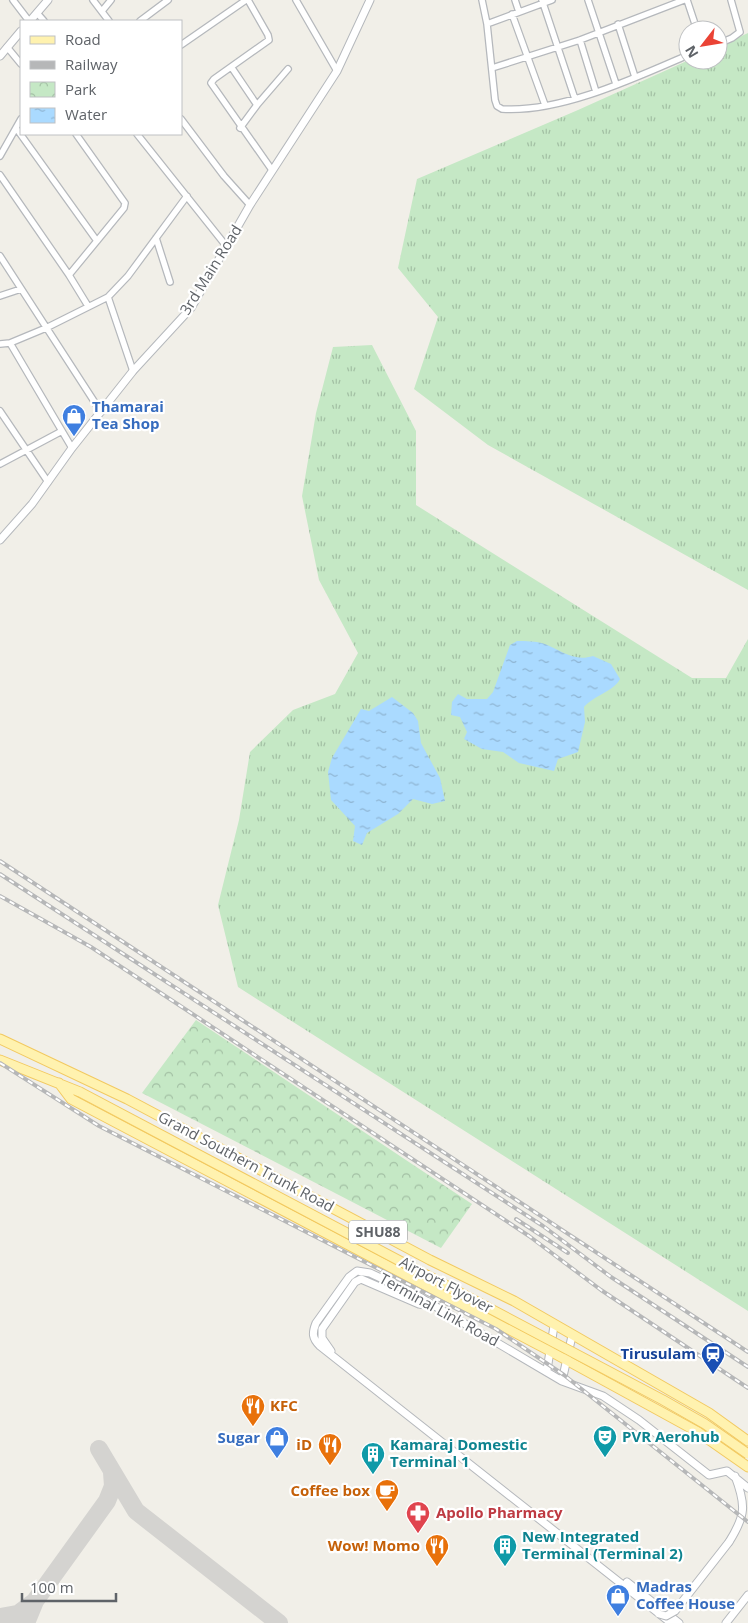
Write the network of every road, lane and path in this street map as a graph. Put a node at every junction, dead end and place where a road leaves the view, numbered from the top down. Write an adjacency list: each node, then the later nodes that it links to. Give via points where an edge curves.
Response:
1 (13, 0): 21 (street)
2 (48, 0): 19 (street)
3 (93, 0): 17 (street)
4 (111, 0): 17 (street)
5 (168, 0): 16 (street)
6 (247, 0): 33 (street); 40 (street, via 268,35 267,42)
7 (296, 0): 43 (street)
8 (370, 0): 43 (street, 3rd Main Road)
9 (482, 0): 27 (street)
10 (515, 0): 18 (street)
11 (552, 0): 15 (street)
12 (588, 0): 30 (street)
13 (686, 0): 26 (street); 28 (street)
14 (731, 0): 32 (street, via 740,32)
15 (543, 2): 18 (street); 35 (street)
16 (158, 3): 25 (street)
17 (102, 11): 24 (street)
18 (519, 12): 20 (street)
19 (37, 13): 22 (street); 23 (street)
20 (512, 14): 27 (street); 37 (street)
21 (28, 20)
22 (30, 20)
23 (43, 20)
24 (108, 20)
25 (141, 20)
26 (693, 20)
27 (487, 24): 41 (street)
28 (618, 24): 30 (street); 44 (street)
29 (20, 32): 34 (street)
30 (599, 32): 31 (street); 45 (street)
31 (580, 40): 35 (street); 46 (street)
32 (728, 40)
33 (182, 44)
34 (7, 47): 36 (street); 39 (street)
35 (558, 47): 37 (street); 47 (street)
36 (0, 56)
37 (527, 57): 41 (street); 49 (street)
38 (678, 60): 44 (street)
39 (20, 63)
40 (232, 68): 48 (street); 53 (street, via 211,84)
41 (492, 68): 49 (street, via 495,100 499,108)
42 (288, 69): 48 (street)
43 (337, 70): 59 (street, 3rd Main Road)
44 (635, 77): 45 (street)
45 (616, 84): 46 (street)
46 (596, 92): 47 (street)
47 (575, 99): 49 (street)
48 (256, 105): 53 (street)
49 (545, 105)
50 (182, 120): 62 (street)
51 (20, 121): 52 (street)
52 (16, 128): 54 (street); 58 (street)
53 (240, 128): 59 (street)
54 (20, 134)
55 (21, 135): 64 (street)
56 (77, 135): 64 (street, via 125,203)
57 (138, 135): 61 (street)
58 (0, 156)
59 (272, 170): 62 (street, 3rd Main Road)
60 (0, 175): 67 (street)
61 (187, 196): 63 (street); 65 (street)
62 (250, 205): 65 (street, 3rd Main Road)
63 (156, 238): 68 (street); 71 (street)
64 (97, 241): 67 (street)
65 (227, 247): 76 (street, 3rd Main Road, via 192,308)
66 (0, 256): 69 (street)
67 (69, 275): 72 (street)
68 (170, 282)
69 (21, 289): 70 (street); 73 (street)
70 (0, 296)
71 (108, 297): 72 (street); 76 (street)
72 (88, 306): 73 (street)
73 (46, 328): 74 (street); 78 (street)
74 (10, 343): 75 (street); 79 (street)
75 (0, 344)
76 (133, 371): 78 (street, 3rd Main Road)
77 (0, 411): 81 (street)
78 (101, 412): 80 (street, 3rd Main Road)
79 (62, 430): 80 (street); 81 (street)
80 (72, 448): 83 (street, 3rd Main Road)
81 (28, 451): 82 (street); 83 (street)
82 (0, 464)
83 (48, 482): 84 (street, 3rd Main Road)
84 (0, 540)
85 (0, 1039): 89 (main road, Grand Southern Trunk Road / SHU88, via 127,1099 422,1256 514,1301)
86 (0, 1060): 87 (main road, SHU88)
87 (59, 1083): 91 (main road, via 71,1099); 96 (main road, Airport Flyover / SHU88, bridge, via 663,1400)
88 (436, 1307): 93 (street, Terminal Link Road); 101 (street, Terminal Link Road, via 370,1273 357,1271 316,1323 312,1331 314,1340); 103 (street, via 420,1304 361,1279 355,1282 322,1329 322,1338 329,1349)
89 (554, 1326): 90 (main road, Grand Southern Trunk Road / SHU88); 91 (street)
90 (572, 1336): 92 (street); 95 (main road, Grand Southern Trunk Road / SHU88, via 708,1413)
91 (550, 1351): 92 (main road); 93 (street)
92 (567, 1360): 94 (street); 97 (main road, via 698,1432)
93 (547, 1370): 94 (street, Terminal Link Road)
94 (562, 1381): 98 (street, Terminal Link Road, via 603,1396 624,1408 709,1475 722,1471)
95 (748, 1441)
96 (748, 1454)
97 (748, 1467)
98 (734, 1476): 99 (street); 101 (street, bridge, via 744,1508 740,1523 675,1611 666,1616)
99 (748, 1488)
100 (748, 1595): 104 (street)
101 (659, 1614): 102 (street, Terminal Link Road, bridge)
102 (671, 1623)
103 (679, 1623)
104 (726, 1623)

